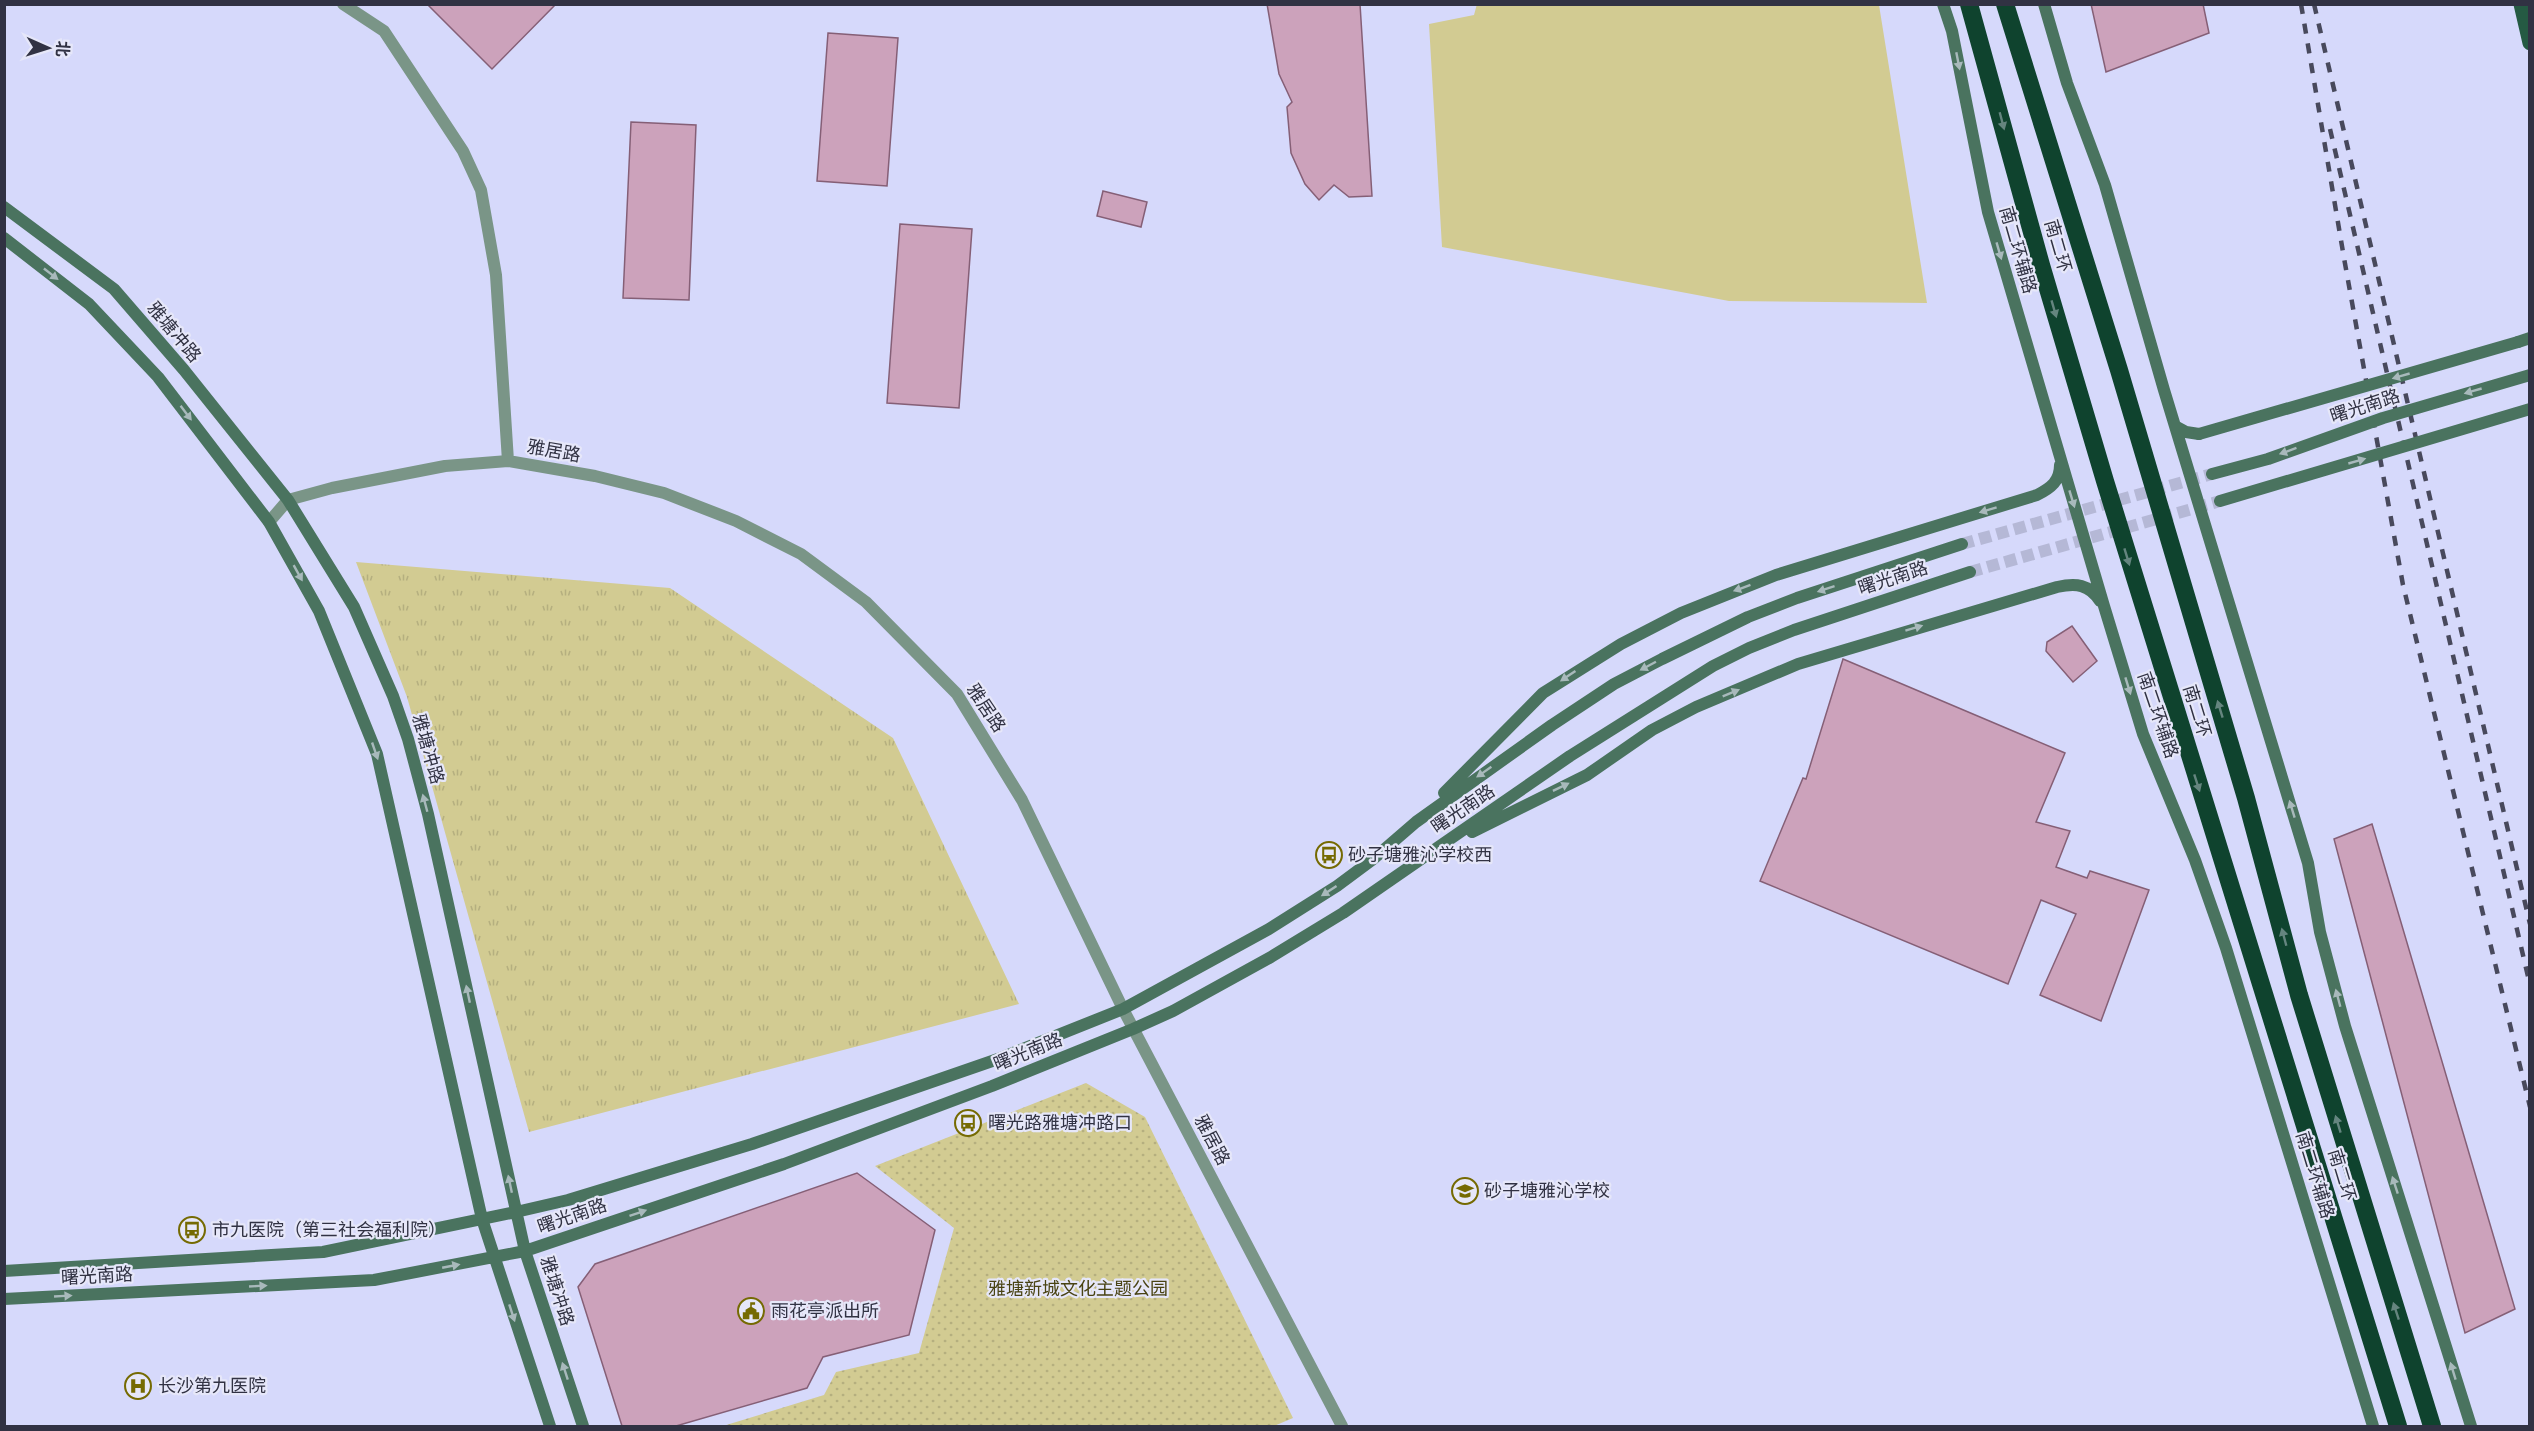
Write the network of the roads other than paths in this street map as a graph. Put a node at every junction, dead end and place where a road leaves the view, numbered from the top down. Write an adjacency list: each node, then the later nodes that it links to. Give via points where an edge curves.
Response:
1 (344, 4): 15 (street, via 384,31 463,151 481,190 496,275)
2 (1943, 4): 14 (main road, 南二环辅路, one-way to 14, via 1952,31 1988,212)
3 (1969, 4): 37 (highway, 南二环, one-way to 37, via 2104,481)
4 (2005, 4): 38 (highway, 南二环, one-way to 4, via 2299,995 2246,798 2123,382)
5 (2044, 4): 13 (main road, via 2067,83 2105,184)
6 (2521, 4): 7 (main road)
7 (2529, 43)
8 (4, 207): 17 (main road, 雅塘冲路, via 114,289)
9 (4, 238): 19 (main road, one-way to 19, via 89,304 158,377)
10 (2524, 340): 13 (main road, one-way to 13, bridge, via 2199,434)
11 (2529, 375): 16 (main road, 曙光南路, one-way to 16, bridge)
12 (2529, 410): 18 (main road, one-way to 12, bridge)
13 (2175, 426): 39 (main road, one-way to 13, via 2345,1026 2320,932 2308,863)
14 (2060, 457): 22 (main road, 南二环辅路, one-way to 22); 23 (main road, one-way to 23, via 2060,475 2037,495 1776,575 1682,613 1620,644 1544,693)
15 (508, 461): 17 (street, 雅居路, via 445,466); 25 (street, 雅居路, via 664,492 736,521 801,554 866,602 957,694 988,741 1022,800)
16 (2212, 474)
17 (288, 500): 19 (street); 27 (main road, 雅塘冲路, one-way to 17, via 408,738 354,608)
18 (2220, 501)
19 (270, 522): 28 (main road, one-way to 28, via 319,611 377,754)
20 (1962, 544): 23 (main road, 曙光南路, one-way to 23, via 1749,616 1662,659 1552,724)
21 (1970, 572): 24 (main road, 曙光南路, via 1794,630 1713,666 1570,756)
22 (2104, 606): 24 (main road, one-way to 22, via 1587,775 1652,730 1696,707 1798,664 2068,585 2088,588); 36 (main road, 南二环辅路, one-way to 36, via 2143,734 2226,948)
23 (1416, 822): 25 (main road, 曙光南路, one-way to 25, via 1337,886 1269,929)
24 (1433, 851): 26 (main road, 曙光南路, via 1271,957)
25 (1123, 1009): 26 (street, 雅居路); 27 (main road, 曙光南路, via 998,1059 752,1144)
26 (1133, 1029): 29 (main road, 曙光南路, one-way to 26, via 784,1164); 35 (street, 雅居路)
27 (516, 1212): 28 (main road, 曙光南路); 29 (main road, 雅塘冲路)
28 (483, 1218): 30 (main road); 31 (main road, 曙光南路, via 323,1252)
29 (525, 1251): 30 (main road, 曙光南路); 34 (main road, 雅塘冲路, one-way to 29)
30 (493, 1258): 32 (main road, 曙光南路, one-way to 30, via 374,1280); 33 (main road, one-way to 33)
31 (4, 1271)
32 (4, 1299)
33 (550, 1426)
34 (583, 1426)
35 (1342, 1426)
36 (2373, 1426)
37 (2398, 1426)
38 (2432, 1426)
39 (2471, 1426)

